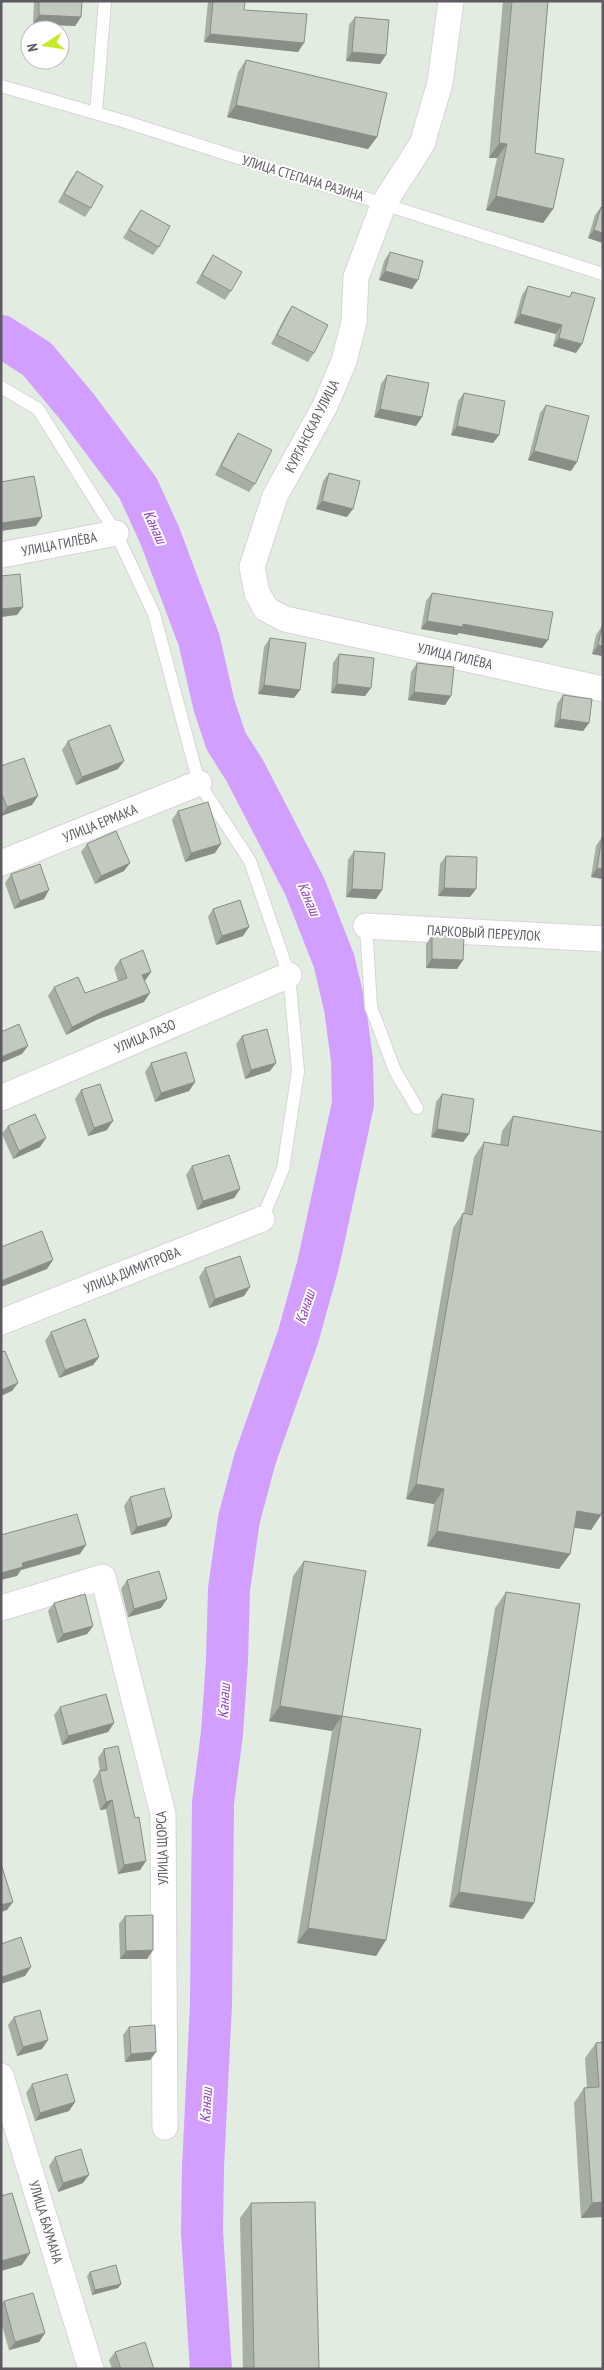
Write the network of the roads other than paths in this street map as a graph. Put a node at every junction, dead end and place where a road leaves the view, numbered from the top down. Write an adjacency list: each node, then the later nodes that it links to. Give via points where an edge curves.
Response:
1 (104, 1): 4 (lane)
2 (451, 1): 5 (street, КУРГАНСКАЯ УЛИЦА, via 440,83 422,144)
3 (1, 86): 4 (lane, УЛИЦА СТЕПАНА РАЗИНА)
4 (96, 113): 5 (lane, УЛИЦА СТЕПАНА РАЗИНА)
5 (384, 203): 6 (lane, УЛИЦА СТЕПАНА РАЗИНА); 10 (street, КУРГАНСКАЯ УЛИЦА, via 356,276 354,322 344,361 326,406 275,496 252,568 256,593 266,609 285,619)
6 (603, 274)
7 (1, 387): 8 (lane, via 38,409)
8 (116, 533): 9 (street, УЛИЦА ГИЛЁВА); 12 (lane, via 154,614)
9 (1, 555)
10 (308, 623): 11 (street, УЛИЦА ГИЛЁВА)
11 (603, 689)
12 (199, 783): 13 (street, УЛИЦА ЕРМАКА); 16 (lane, via 250,860)
13 (1, 863)
14 (366, 926): 15 (street, ПАРКОВЫЙ ПЕРЕУЛОК); 18 (lane, via 371,1007 394,1071)
15 (603, 939)
16 (289, 975): 17 (street, УЛИЦА ЛАЗО); 19 (lane, via 298,1071 284,1169)
17 (1, 1098)
18 (417, 1108)
19 (262, 1219): 20 (street, УЛИЦА ДИМИТРОВА)
20 (1, 1322)
21 (1, 1608): 23 (street, УЛИЦА ЩОРСА, via 102,1577 163,1814)
22 (1, 2076): 24 (street, УЛИЦА БАУМАНА)
23 (165, 2127)
24 (91, 2369)

